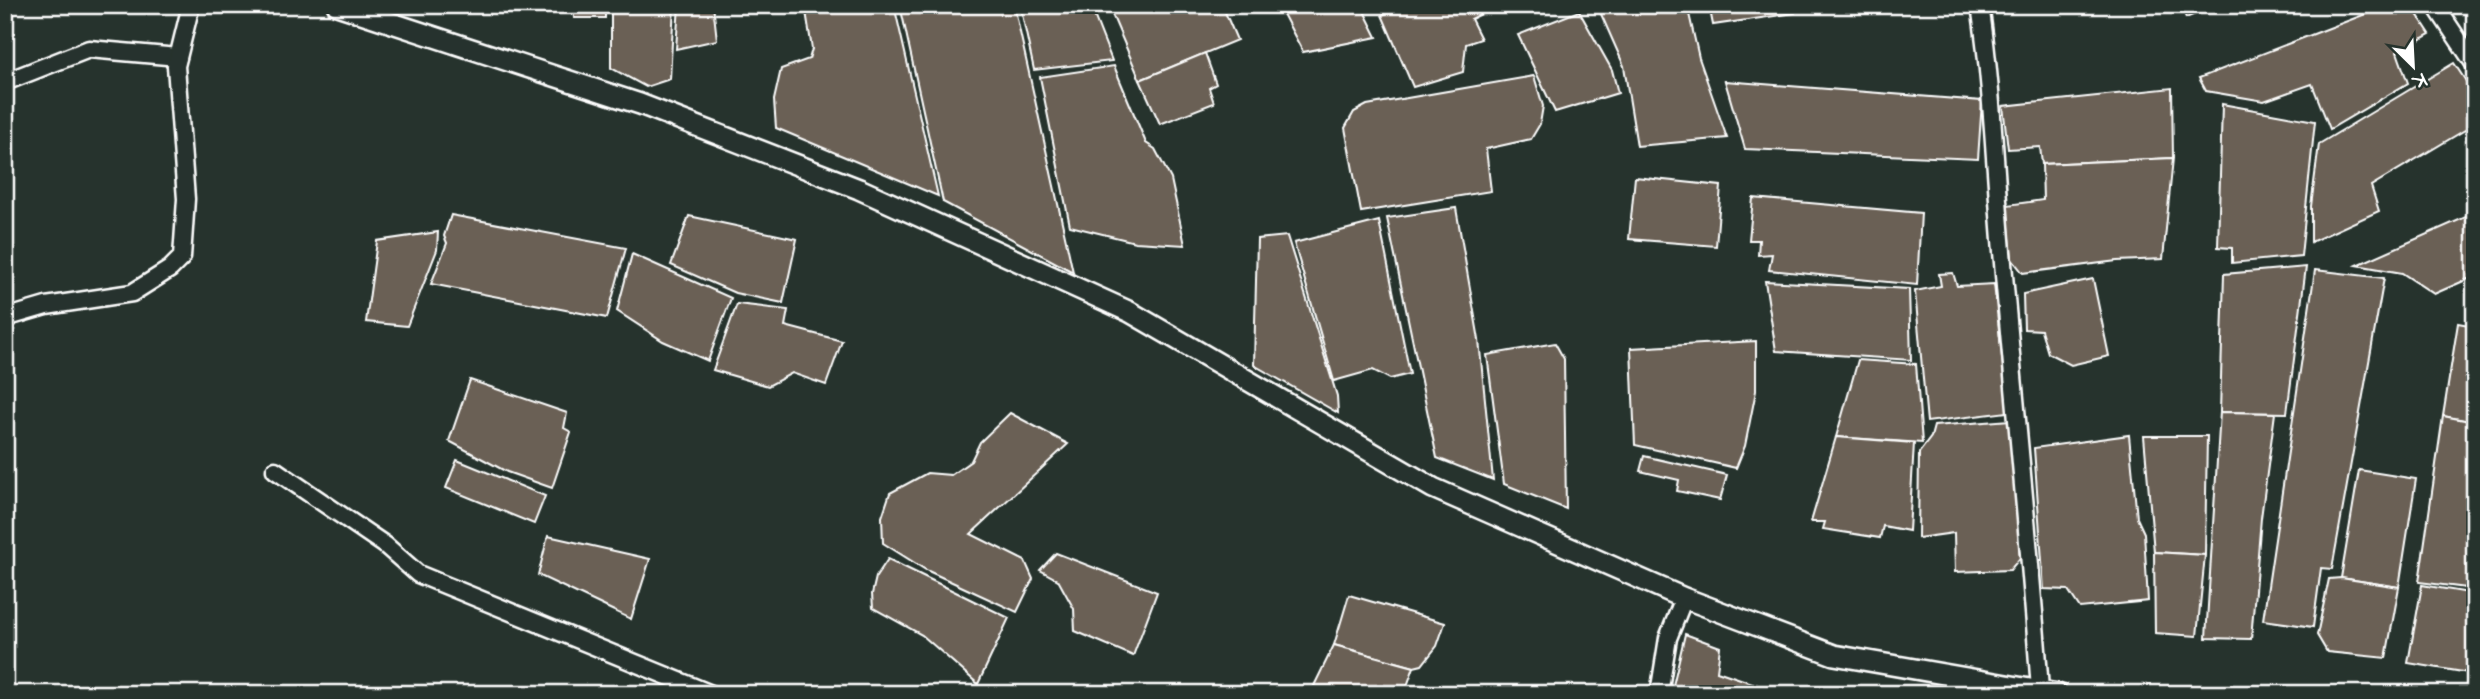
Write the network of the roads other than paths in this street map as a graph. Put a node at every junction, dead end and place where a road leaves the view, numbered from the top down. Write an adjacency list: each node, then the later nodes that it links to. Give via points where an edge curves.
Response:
1 (191, 5): 5 (street)
2 (337, 5): 10 (street, via 640,104 859,189 1130,312 1433,488)
3 (1980, 5): 11 (street, via 1992,86 1998,214 2030,550)
4 (2435, 5): 6 (street)
5 (178, 57): 7 (street, via 89,49); 8 (street, via 187,199 182,257 132,293 46,306)
6 (2475, 65)
7 (5, 82)
8 (5, 318)
9 (275, 470): 12 (street, via 385,545 418,574)
10 (1684, 598): 11 (street, via 1834,655); 13 (street, via 1668,638)
11 (2049, 692)
12 (711, 694)
13 (1658, 694)

